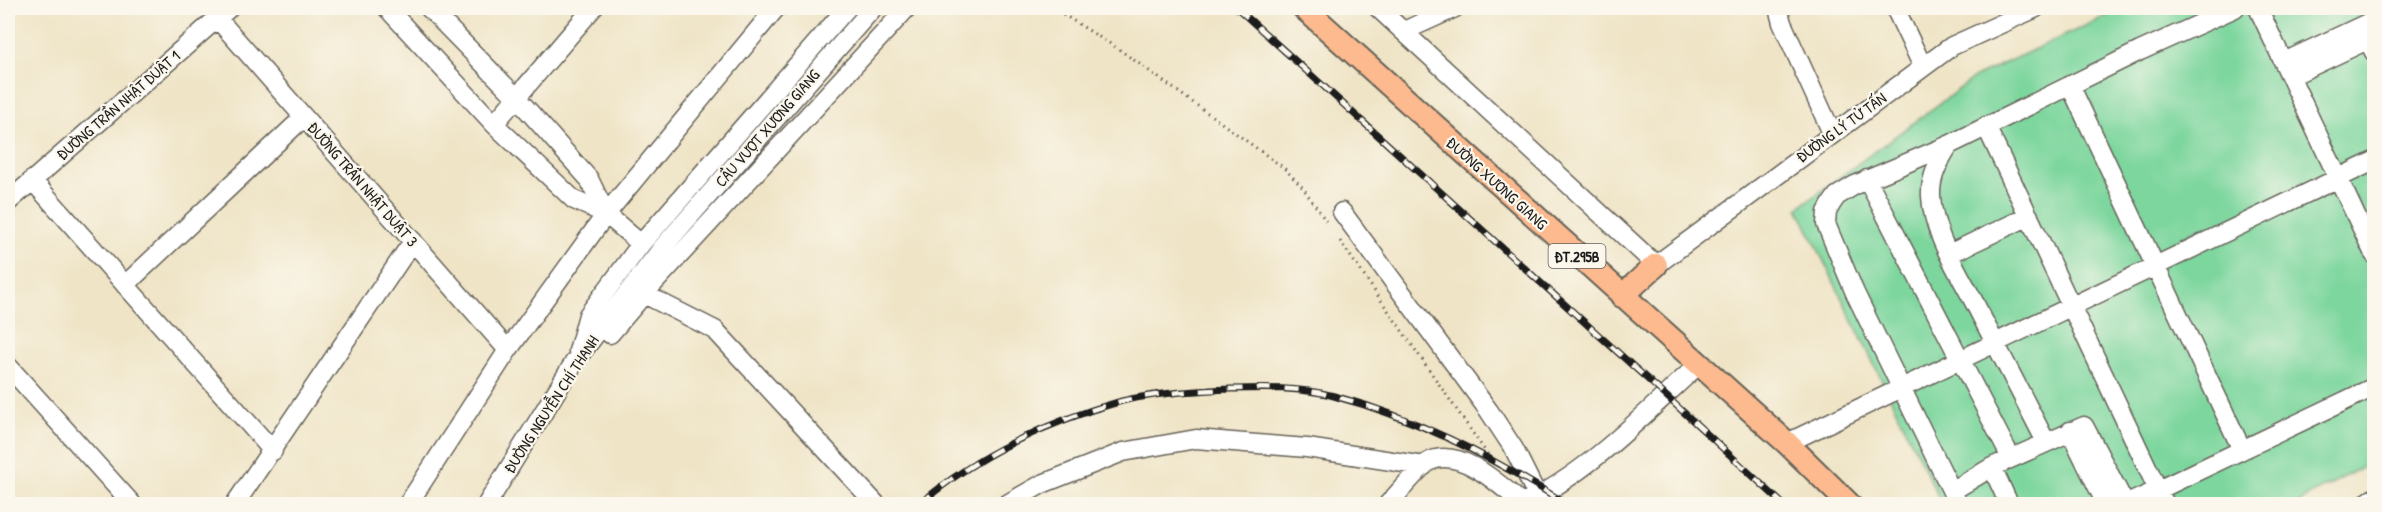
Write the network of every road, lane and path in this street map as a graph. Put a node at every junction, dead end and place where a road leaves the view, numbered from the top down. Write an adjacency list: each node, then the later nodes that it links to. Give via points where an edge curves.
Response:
1 (387, 8): 26 (street)
2 (429, 8): 24 (street)
3 (591, 8): 24 (street)
4 (776, 8): 36 (street)
5 (847, 8): 41 (street)
6 (873, 8): 42 (street, CẦU VƯỢT XƯƠNG GIANG)
7 (907, 8): 48 (street)
8 (1053, 8): 38 (path, via 1120,50 1284,168)
9 (1304, 8): 49 (main road, ĐƯỜNG XƯƠNG GIANG / ĐT.295B)
10 (1378, 8): 19 (street)
11 (1453, 8): 19 (street)
12 (1778, 8): 28 (street)
13 (1895, 8): 21 (street)
14 (2036, 8): 21 (street, ĐƯỜNG LÝ TỬ TẤN, via 1952,46)
15 (2235, 8): 23 (street)
16 (2258, 8): 22 (street)
17 (223, 13): 25 (street, ĐƯỜNG TRẦN NHẬT DUẬT 3); 33 (street, ĐƯỜNG TRẦN NHẬT DUẬT 1)
18 (2374, 20): 22 (street)
19 (1404, 31): 45 (street)
20 (2374, 52): 22 (street, via 2369,42 2361,43)
21 (1923, 68): 28 (street, ĐƯỜNG LÝ TỬ TẤN)
22 (2288, 69): 31 (street)
23 (2070, 85): 27 (street); 46 (street)
24 (516, 97): 26 (street); 36 (street, via 589,179)
25 (304, 117): 40 (street, ĐƯỜNG TRẦN NHẬT DUẬT 3); 47 (street)
26 (494, 124): 36 (street, via 574,200)
27 (1986, 126): 29 (street); 37 (street)
28 (1832, 133): 45 (street, ĐƯỜNG LÝ TỬ TẤN)
29 (1948, 145): 32 (street); 43 (street, via 1935,168 1930,194 1933,216)
30 (2374, 161): 31 (street)
31 (2339, 178): 44 (street); 46 (street)
32 (1867, 179): 53 (street); 58 (street, via 1837,196 1827,212 1826,224)
33 (32, 180): 34 (street, ĐƯỜNG TRẦN NHẬT DUẬT 1); 47 (street)
34 (8, 202)
35 (1342, 212): 71 (street, via 1514,449)
36 (606, 214): 41 (street); 52 (street)
37 (2029, 216): 43 (street); 50 (street)
38 (1330, 226)
39 (1336, 236): 64 (path)
40 (413, 241): 52 (street, ĐƯỜNG TRẦN NHẬT DUẬT 3); 63 (street)
41 (641, 244): 54 (street, via 588,315)
42 (662, 248): 54 (street, ĐƯỜNG NGUYỄN CHÍ THANH)
43 (1949, 254): 51 (street)
44 (2374, 254)
45 (1656, 265): 49 (main road)
46 (2155, 265): 50 (street); 62 (street)
47 (125, 285): 63 (street)
48 (644, 294): 54 (street, via 611,333); 76 (street, via 715,330)
49 (1622, 296): 55 (main road, ĐƯỜNG XƯƠNG GIANG / ĐT.295B)
50 (2071, 305): 51 (street); 68 (street)
51 (1994, 342): 53 (street); 60 (street)
52 (508, 350): 74 (street)
53 (1960, 359): 58 (street); 65 (street)
54 (575, 361): 75 (street, ĐƯỜNG NGUYỄN CHÍ THANH)
55 (1698, 364): 61 (main road, ĐƯỜNG XƯƠNG GIANG / ĐT.295B); 71 (street, via 1609,447)
56 (8, 366): 72 (street)
57 (2374, 387): 62 (street)
58 (1901, 389): 61 (street); 69 (street)
59 (2070, 431): 60 (street); 81 (street); 82 (street, via 2087,427)
60 (2046, 442): 65 (street)
61 (1787, 443): 79 (main road, ĐƯỜNG XƯƠNG GIANG / ĐT.295B)
62 (2242, 450): 68 (street)
63 (273, 451): 73 (street)
64 (1489, 457)
65 (2011, 458): 67 (street)
66 (1424, 466): 71 (street, via 1447,457 1479,469); 77 (street, via 1307,448 1196,439 1123,452 1042,484); 78 (street)
67 (1992, 467): 69 (street); 80 (street)
68 (2162, 497): 82 (street)
69 (1955, 498)
70 (2374, 498): 83 (street)
71 (1532, 503)
72 (132, 504)
73 (235, 504)
74 (408, 504)
75 (487, 504)
76 (876, 504)
77 (1007, 504)
78 (1388, 504)
79 (1849, 504)
80 (2009, 504)
81 (2106, 504)
82 (2126, 504)
83 (2365, 504)

